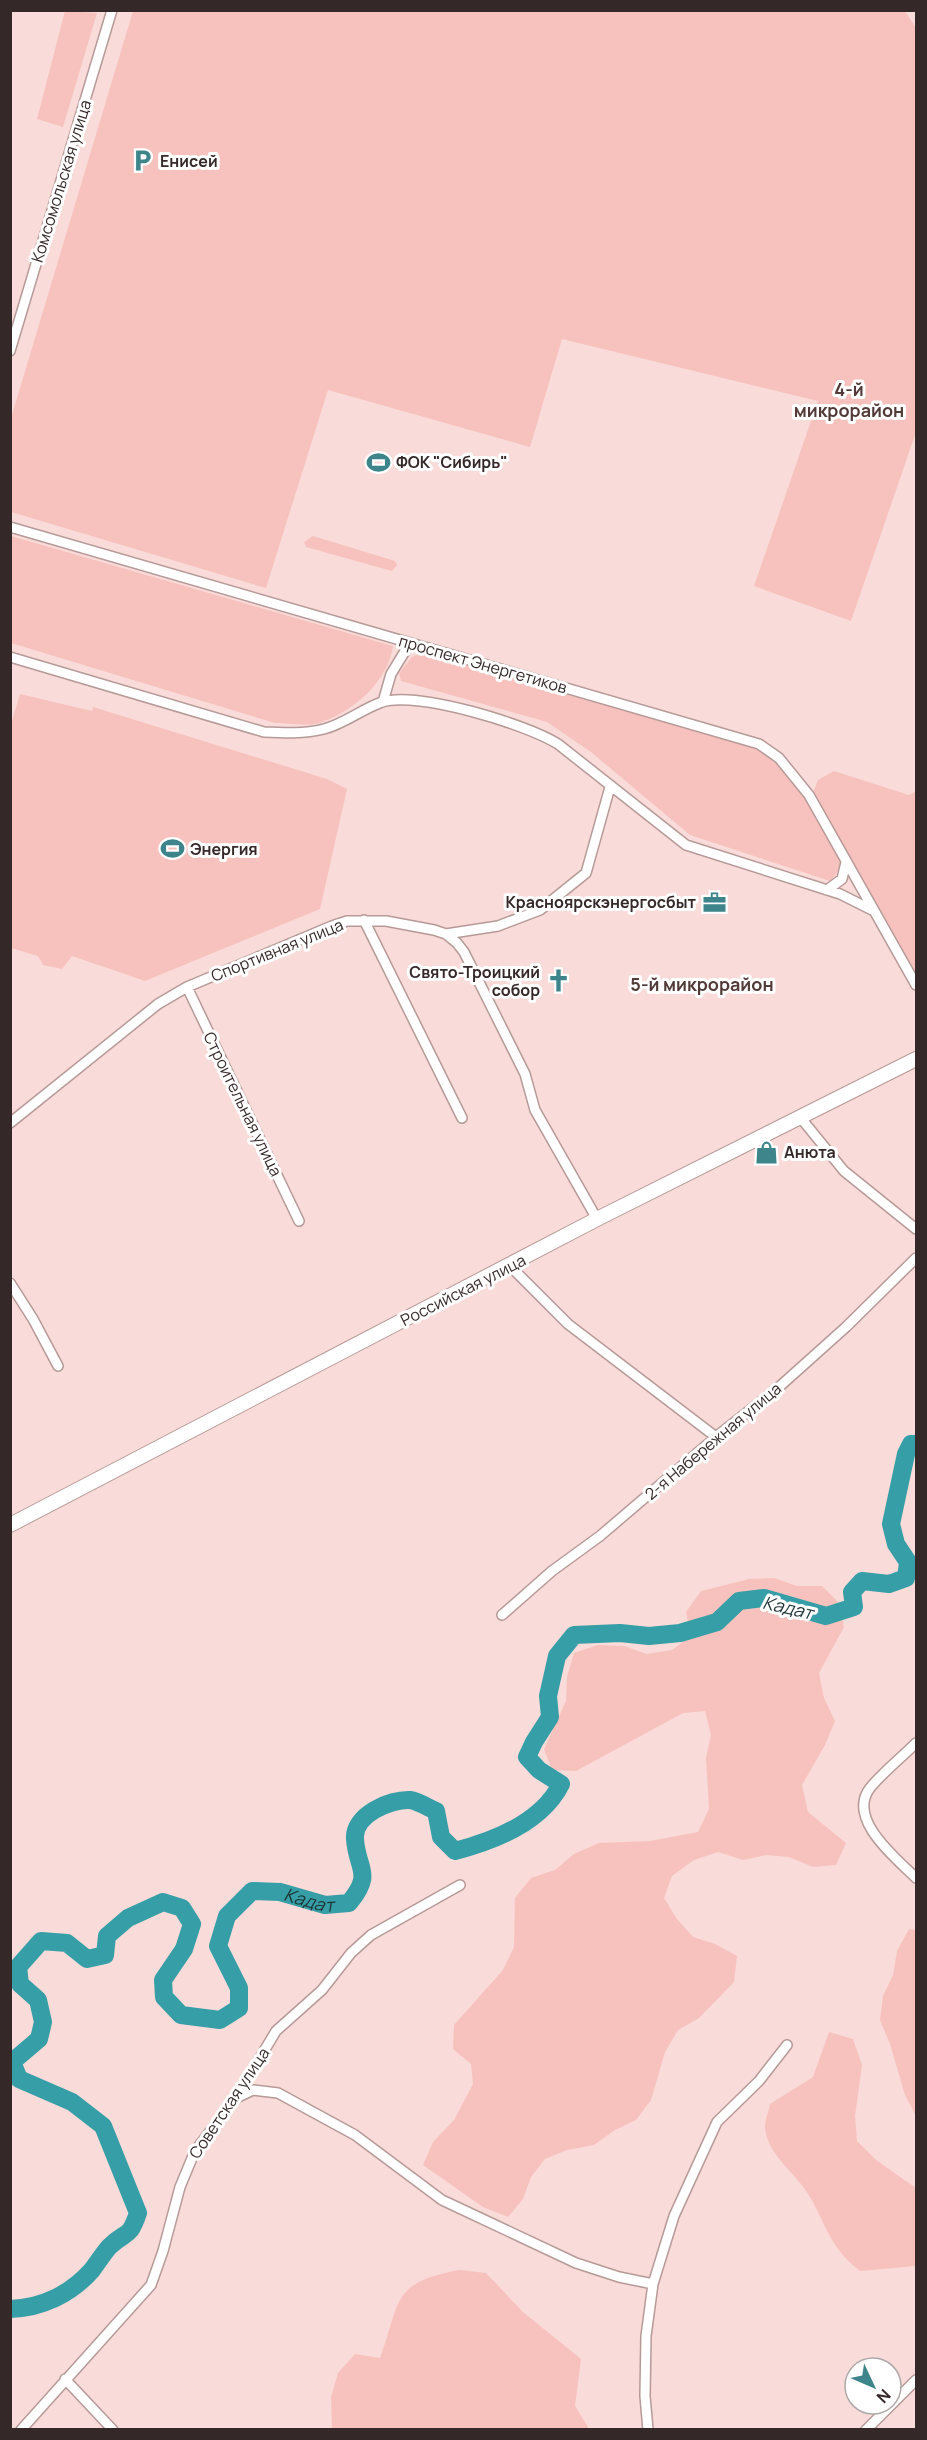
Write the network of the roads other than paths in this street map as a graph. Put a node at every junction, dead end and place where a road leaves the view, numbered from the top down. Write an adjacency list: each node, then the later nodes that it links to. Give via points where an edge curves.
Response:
1 (112, 10): 2 (street, Комсомольская улица)
2 (10, 351)
3 (10, 527): 4 (street, проспект Энергетиков)
4 (410, 643): 6 (street, via 391,674); 8 (street, проспект Энергетиков, via 759,744 793,773)
5 (10, 657): 6 (street, via 264,732 325,729)
6 (383, 702): 7 (street, via 416,700 446,706 543,735)
7 (610, 787): 9 (street, via 686,845); 12 (street, via 586,873 540,910 498,926)
8 (846, 862): 9 (street, via 842,879); 10 (street, проспект Энергетиков)
9 (827, 890): 10 (street)
10 (874, 911): 13 (street, проспект Энергетиков)
11 (364, 920): 12 (street, Спортивная улица); 14 (street, Спортивная улица, via 332,926); 17 (street)
12 (446, 934): 19 (street, via 464,952 525,1074 536,1110)
13 (916, 985)
14 (186, 987): 18 (street, Спортивная улица, via 158,1004); 20 (street, Строительная улица)
15 (916, 1059): 16 (street, Российская улица)
16 (800, 1117): 19 (street, Российская улица); 21 (street, via 844,1171)
17 (462, 1118)
18 (10, 1123)
19 (597, 1219): 23 (street, Российская улица)
20 (299, 1221)
21 (916, 1229)
22 (916, 1258): 26 (street, 2-я Набережная улица, via 779,1387)
23 (510, 1266): 26 (street, via 568,1324); 27 (street, Российская улица)
24 (10, 1283): 25 (street)
25 (58, 1365)
26 (716, 1437): 28 (street, 2-я Набережная улица)
27 (10, 1524)
28 (502, 1615)
29 (916, 1743): 30 (street, via 869,1789 863,1802 870,1829)
30 (916, 1878)
31 (460, 1885): 33 (street, Советская улица, via 372,1935 351,1953 322,1990 276,2031)
32 (787, 2045): 34 (street, via 714,2128 674,2216)
33 (236, 2098): 34 (street, via 253,2090 278,2092 355,2135 442,2200 576,2263); 35 (street, Советская улица, via 208,2131 187,2168 151,2285)
34 (653, 2284): 39 (street, via 646,2336)
35 (65, 2379): 37 (street, Советская улица); 38 (street)
36 (916, 2380): 40 (street)
37 (21, 2430)
38 (113, 2430)
39 (648, 2430)
40 (866, 2430)

